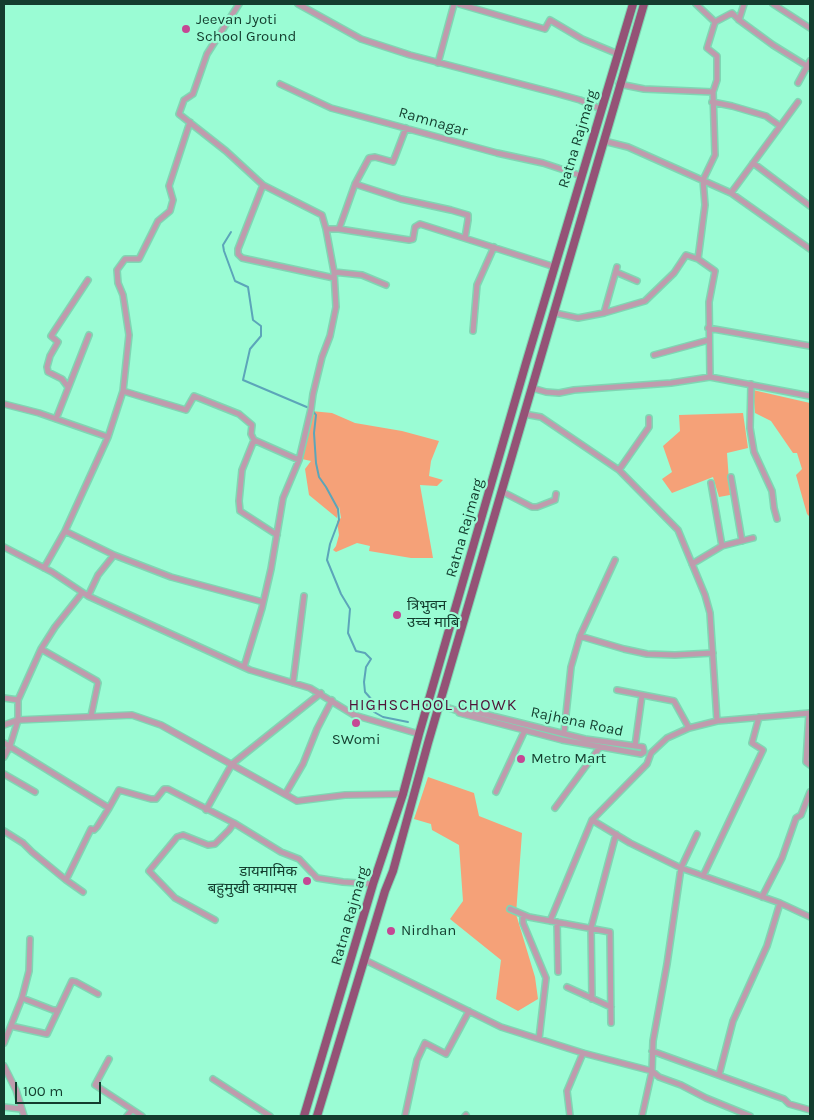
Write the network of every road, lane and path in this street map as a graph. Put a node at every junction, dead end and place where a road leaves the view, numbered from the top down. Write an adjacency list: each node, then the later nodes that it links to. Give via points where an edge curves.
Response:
1 (239, 4): 24 (street, via 207,54 194,94 184,100 179,114)
2 (298, 4): 15 (street, via 361,39)
3 (454, 4): 15 (street)
4 (459, 4): 13 (street, via 545,29 550,20 582,39)
5 (633, 4): 13 (highway, Ratna Rajmarg)
6 (644, 4): 19 (highway, Ratna Rajmarg)
7 (696, 4): 11 (street)
8 (744, 4): 10 (street)
9 (773, 4): 12 (street)
10 (738, 20): 11 (street, via 732,13); 16 (street)
11 (715, 22): 20 (street, via 707,48 717,56 717,80)
12 (810, 28)
13 (618, 54): 23 (highway, Ratna Rajmarg)
14 (810, 61): 16 (street)
15 (438, 63): 23 (street, via 580,100)
16 (808, 67): 17 (street)
17 (798, 82)
18 (280, 84): 26 (street, Ramnagar, via 331,108)
19 (620, 84): 20 (street, via 644,89); 27 (highway, Ratna Rajmarg)
20 (713, 92): 21 (street)
21 (712, 102): 25 (street, via 766,116); 30 (street, via 715,155)
22 (798, 102): 25 (street)
23 (602, 109): 29 (highway, Ratna Rajmarg)
24 (190, 122): 32 (street); 60 (street, via 169,186 173,200 170,210 158,221 139,259 125,258 117,270 129,334)
25 (780, 126): 28 (street)
26 (406, 128): 29 (street, Ramnagar); 31 (street, via 393,162 370,158)
27 (604, 141): 30 (street, via 628,147); 47 (highway, Ratna Rajmarg)
28 (753, 163): 33 (street); 34 (street)
29 (582, 176): 41 (highway, Ratna Rajmarg)
30 (703, 180): 33 (street); 40 (street, via 705,205)
31 (355, 184): 35 (street); 37 (street, via 468,215)
32 (263, 186): 36 (street, via 322,214); 43 (street, via 238,254 242,258)
33 (731, 193): 39 (street)
34 (810, 206)
35 (339, 228): 36 (street); 37 (street, via 410,240 415,227 420,224)
36 (326, 229): 42 (street)
37 (465, 238): 38 (street)
38 (494, 247): 41 (street); 50 (street, via 477,285)
39 (810, 249)
40 (698, 259): 48 (street, via 686,255 674,273 645,301); 49 (street, via 715,271)
41 (555, 267): 111 (highway, Ratna Rajmarg)
42 (334, 272): 43 (street); 46 (street, via 362,275)
43 (334, 278): 68 (street, via 336,307)
44 (88, 280): 57 (street, via 51,336 58,342 50,356 48,372 62,379)
45 (637, 281): 48 (street, via 617,270)
46 (386, 285)
47 (555, 313): 48 (street, via 578,318); 58 (highway, Ratna Rajmarg)
48 (604, 313)
49 (708, 328): 52 (street); 53 (street)
50 (473, 331)
51 (89, 335): 57 (street)
52 (708, 340): 54 (street); 55 (street)
53 (810, 346)
54 (654, 356)
55 (710, 377): 56 (street); 58 (street, via 559,393)
56 (750, 384): 61 (street); 74 (street, via 750,428 754,452 772,491)
57 (68, 387): 65 (street)
58 (532, 388): 63 (highway, Ratna Rajmarg)
59 (810, 390): 61 (street)
60 (123, 391): 66 (street); 67 (street, via 186,410 194,396 239,414 252,425)
61 (810, 395)
62 (4, 404): 65 (street)
63 (524, 414): 69 (street, via 541,417); 72 (highway, Ratna Rajmarg)
64 (649, 418): 69 (street, via 648,427)
65 (56, 419): 66 (street)
66 (108, 437): 75 (street)
67 (254, 440): 68 (street); 76 (street, via 242,470 240,511)
68 (299, 460): 76 (street, via 283,498)
69 (619, 470): 83 (street, via 678,530)
70 (732, 477): 78 (street)
71 (711, 483): 79 (street)
72 (501, 491): 73 (street, via 532,507 555,500); 100 (highway, Ratna Rajmarg)
73 (556, 494)
74 (777, 519)
75 (65, 531): 81 (street); 84 (street)
76 (277, 536): 88 (street)
77 (753, 538): 78 (street)
78 (742, 541): 79 (street)
79 (722, 546): 83 (street)
80 (4, 547): 84 (street)
81 (114, 555): 86 (street, via 98,575); 88 (street, via 170,577)
82 (615, 560): 89 (street)
83 (692, 564): 91 (street, via 710,613)
84 (44, 568): 85 (street)
85 (82, 592): 86 (street); 90 (street)
86 (88, 596): 92 (street)
87 (304, 596): 93 (street)
88 (263, 602): 92 (street)
89 (580, 636): 91 (street, via 647,654); 110 (street, via 571,667)
90 (40, 649): 98 (street); 102 (street, via 97,681)
91 (713, 653): 105 (street)
92 (244, 667): 93 (street)
93 (293, 683): 95 (street)
94 (617, 690): 96 (street)
95 (320, 694): 99 (street); 120 (street)
96 (642, 695): 108 (street, via 674,702); 115 (street)
97 (4, 698): 98 (street)
98 (18, 700): 104 (street)
99 (332, 700): 111 (street, via 354,715); 126 (street)
100 (440, 705): 107 (street, Rajhena Road); 151 (highway, Ratna Rajmarg)
101 (810, 713): 103 (street); 121 (street, via 806,762)
102 (90, 716): 104 (street); 120 (street, via 132,715 161,725)
103 (758, 717): 105 (street); 137 (street, via 752,743 763,750)
104 (18, 720): 106 (street); 114 (street)
105 (717, 721): 108 (street)
106 (4, 726)
107 (519, 726): 109 (street, Rajhena Road); 110 (street, Rajhena Road)
108 (689, 728): 118 (street, via 667,738)
109 (525, 730): 112 (street, Rajhena Road); 124 (street)
110 (564, 733): 112 (street, Rajhena Road)
111 (419, 734): 127 (highway, Ratna Rajmarg)
112 (584, 741): 115 (street, Rajhena Road); 116 (street, Rajhena Road)
113 (4, 743): 114 (street)
114 (10, 746): 119 (street); 128 (street)
115 (635, 746): 117 (street, Rajhena Road)
116 (600, 747): 117 (street, Rajhena Road); 129 (street)
117 (643, 751): 118 (street)
118 (651, 753): 131 (street, via 647,764)
119 (4, 757)
120 (232, 764): 126 (street); 130 (street)
121 (810, 765)
122 (4, 774): 123 (street)
123 (36, 792)
124 (496, 792)
125 (810, 792): 141 (street)
126 (286, 793): 127 (street, via 297,801 345,795)
127 (403, 794): 139 (highway, Ratna Rajmarg)
128 (109, 808): 130 (street, via 119,790 156,799 164,789); 138 (street, via 97,828 91,829)
129 (555, 808)
130 (206, 810): 132 (street)
131 (592, 820): 134 (street); 147 (street)
132 (234, 822): 139 (street, via 281,852 299,859 318,878); 146 (street, via 215,844 208,845 183,835 177,837 149,871 175,898)
133 (4, 831): 138 (street)
134 (616, 834): 136 (street); 149 (street)
135 (697, 834): 136 (street)
136 (681, 868): 137 (street); 164 (street)
137 (703, 876): 141 (street)
138 (66, 880): 140 (street)
139 (373, 884): 179 (highway, Ratna Rajmarg)
140 (82, 892)
141 (762, 897): 142 (street)
142 (780, 904): 145 (street); 169 (street, via 767,946 733,1021)
143 (510, 909): 144 (street)
144 (523, 915): 147 (street); 162 (street, via 523,923 546,978)
145 (810, 917)
146 (215, 920)
147 (550, 921): 148 (street)
148 (557, 922): 149 (street); 152 (street)
149 (591, 928): 156 (street); 157 (street, via 610,932)
150 (30, 939): 155 (street, via 29,970)
151 (365, 960): 159 (street); 180 (highway, Ratna Rajmarg)
152 (558, 972)
153 (567, 987): 156 (street)
154 (98, 994): 158 (street, via 72,981)
155 (22, 998): 158 (street); 161 (street)
156 (592, 998): 157 (street)
157 (611, 1007): 160 (street)
158 (58, 1010): 161 (street, via 47,1034)
159 (469, 1011): 162 (street, via 501,1027); 181 (street, via 446,1054 425,1043 417,1060)
160 (611, 1023)
161 (11, 1026): 163 (street)
162 (539, 1039): 165 (street)
163 (4, 1042)
164 (652, 1051): 168 (street); 169 (street)
165 (582, 1053): 168 (street); 182 (street, via 567,1091)
166 (109, 1059): 173 (street, via 95,1085)
167 (4, 1066): 172 (street)
168 (652, 1071): 183 (street); 184 (street, via 659,1077)
169 (718, 1075): 174 (street)
170 (213, 1079): 178 (street)
171 (4, 1107): 172 (street)
172 (21, 1109): 175 (street)
173 (132, 1110): 176 (street); 177 (street)
174 (810, 1110)
175 (24, 1116)
176 (127, 1116)
177 (142, 1116)
178 (270, 1116)
179 (304, 1116)
180 (317, 1116)
181 (405, 1116)
182 (570, 1116)
183 (642, 1116)
184 (750, 1116)

